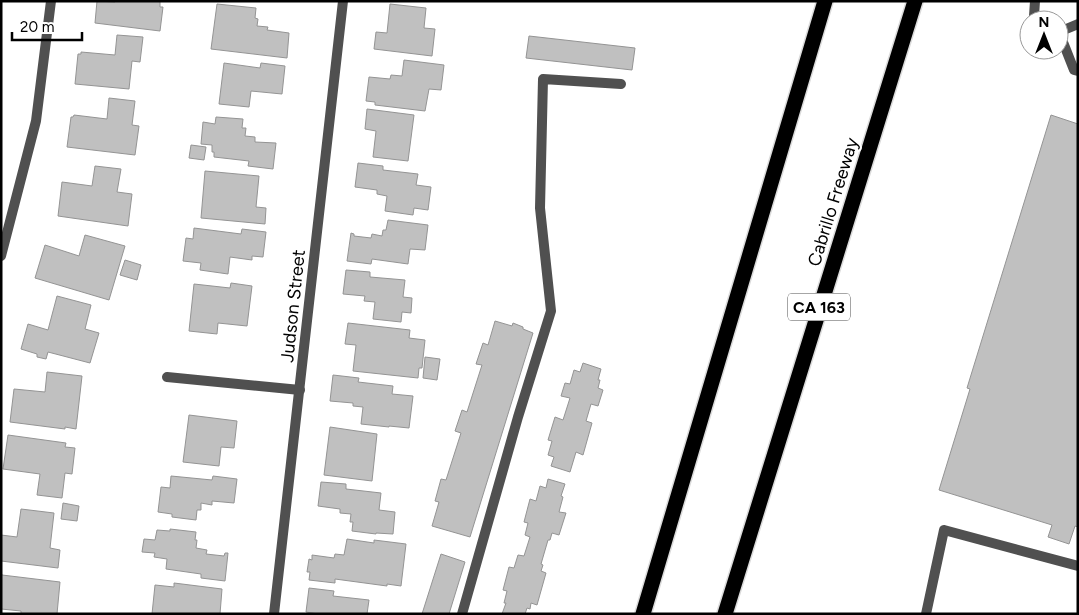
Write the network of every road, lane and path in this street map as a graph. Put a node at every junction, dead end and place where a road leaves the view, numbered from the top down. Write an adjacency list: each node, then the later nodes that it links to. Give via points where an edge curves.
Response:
1 (51, 1): 8 (street, via 36,121)
2 (343, 1): 10 (street, Judson Street)
3 (825, 1): 14 (highway)
4 (914, 1): 15 (highway, Cabrillo Freeway / CA 163)
5 (1069, 57): 6 (street, via 1074,70)
6 (1078, 71)
7 (621, 84): 13 (street, via 543,79 540,208 551,311)
8 (1, 256)
9 (167, 376): 10 (street)
10 (300, 390): 12 (street, Judson Street)
11 (1078, 566): 16 (street, via 944,530)
12 (274, 614)
13 (462, 614)
14 (643, 614)
15 (725, 614)
16 (926, 614)

